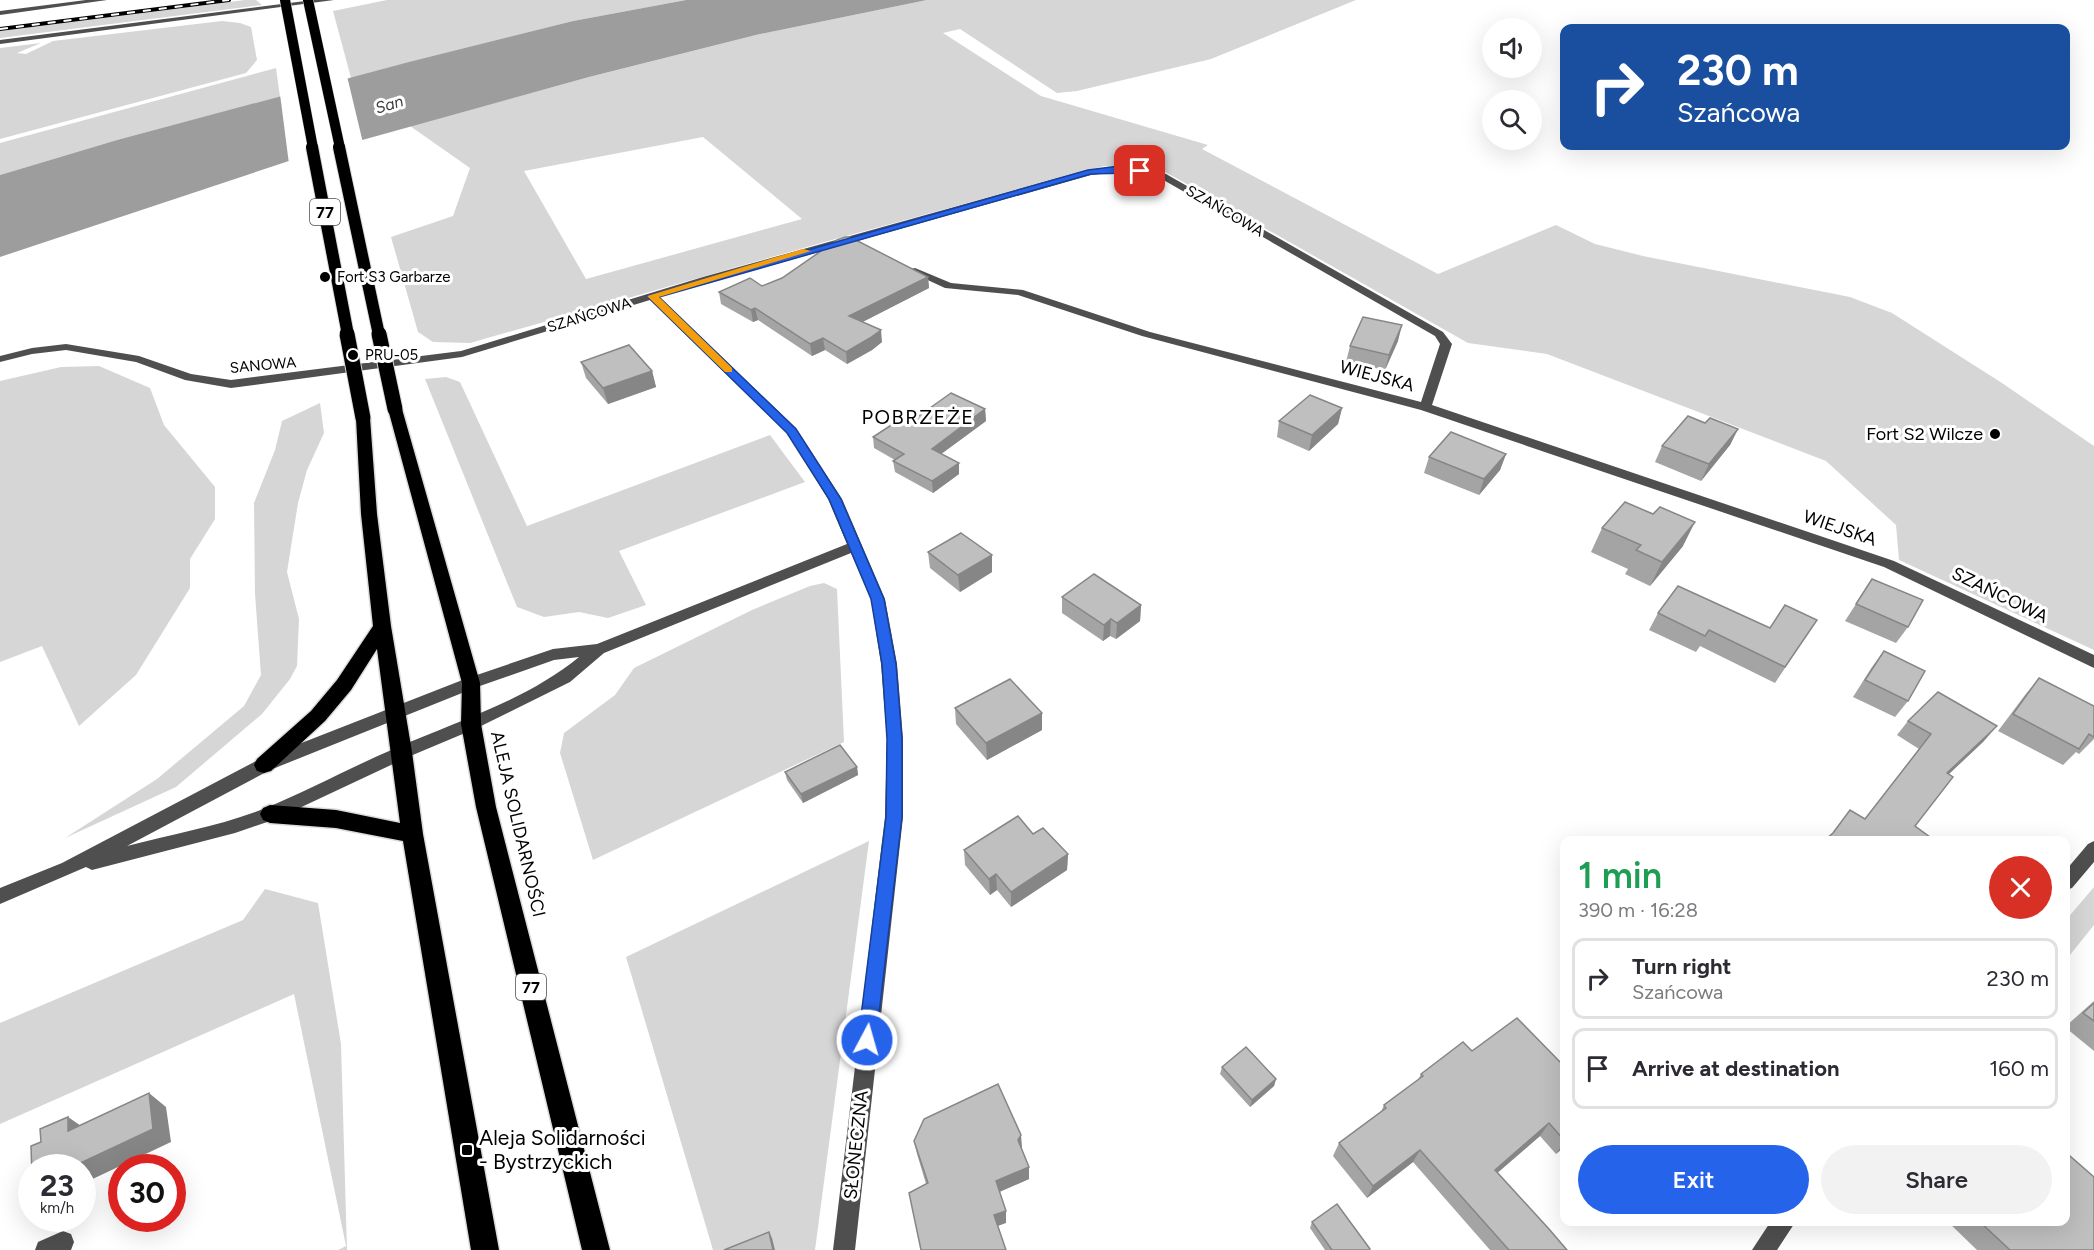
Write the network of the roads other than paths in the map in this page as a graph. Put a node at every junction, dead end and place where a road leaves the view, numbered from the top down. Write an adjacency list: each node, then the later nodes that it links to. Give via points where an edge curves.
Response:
1 (103, 0): 5 (street)
2 (285, 0): 16 (highway, 77, bridge, via 363,418)
3 (308, 0): 19 (highway, ALEJA SOLIDARNOŚCI / 77, bridge, via 395,409)
4 (330, 0): 6 (street)
5 (0, 13)
6 (0, 42)
7 (856, 237): 8 (street); 10 (street, SZAŃCOWA); 13 (street, SZAŃCOWA, via 1090,172 1119,169 1163,176 1439,334 1446,344)
8 (866, 244)
9 (895, 264): 13 (street, WIEJSKA, via 949,286 1019,292 1146,334)
10 (652, 296): 11 (street, SZAŃCOWA); 14 (street, SŁONECZNA, via 792,431 835,499)
11 (462, 354): 12 (street, SANOWA, via 231,384 189,376 139,359 66,347)
12 (0, 359)
13 (1425, 407): 15 (street, WIEJSKA)
14 (855, 546): 17 (street); 33 (street, SŁONECZNA, via 878,599 889,664 895,739 894,817)
15 (1889, 564): 18 (street, SZAŃCOWA)
16 (382, 626): 20 (highway, 77); 23 (highway, via 344,685 318,716)
17 (599, 649): 19 (street, via 553,655); 21 (street, via 564,678)
18 (2094, 662)
19 (471, 683): 20 (street); 21 (highway, ALEJA SOLIDARNOŚCI / 77)
20 (396, 712): 22 (highway, 77); 23 (street)
21 (471, 724): 22 (street); 32 (highway, ALEJA SOLIDARNOŚCI / 77, via 486,807)
22 (402, 752): 24 (street); 25 (highway, 77)
23 (264, 765): 27 (street)
24 (270, 814): 25 (highway, via 336,819); 27 (street)
25 (412, 834): 31 (highway, 77)
26 (2094, 849): 28 (street)
27 (68, 868): 29 (street)
28 (2070, 877)
29 (0, 896)
30 (1781, 1226): 34 (street)
31 (485, 1250)
32 (596, 1250)
33 (844, 1250)
34 (1763, 1250)

